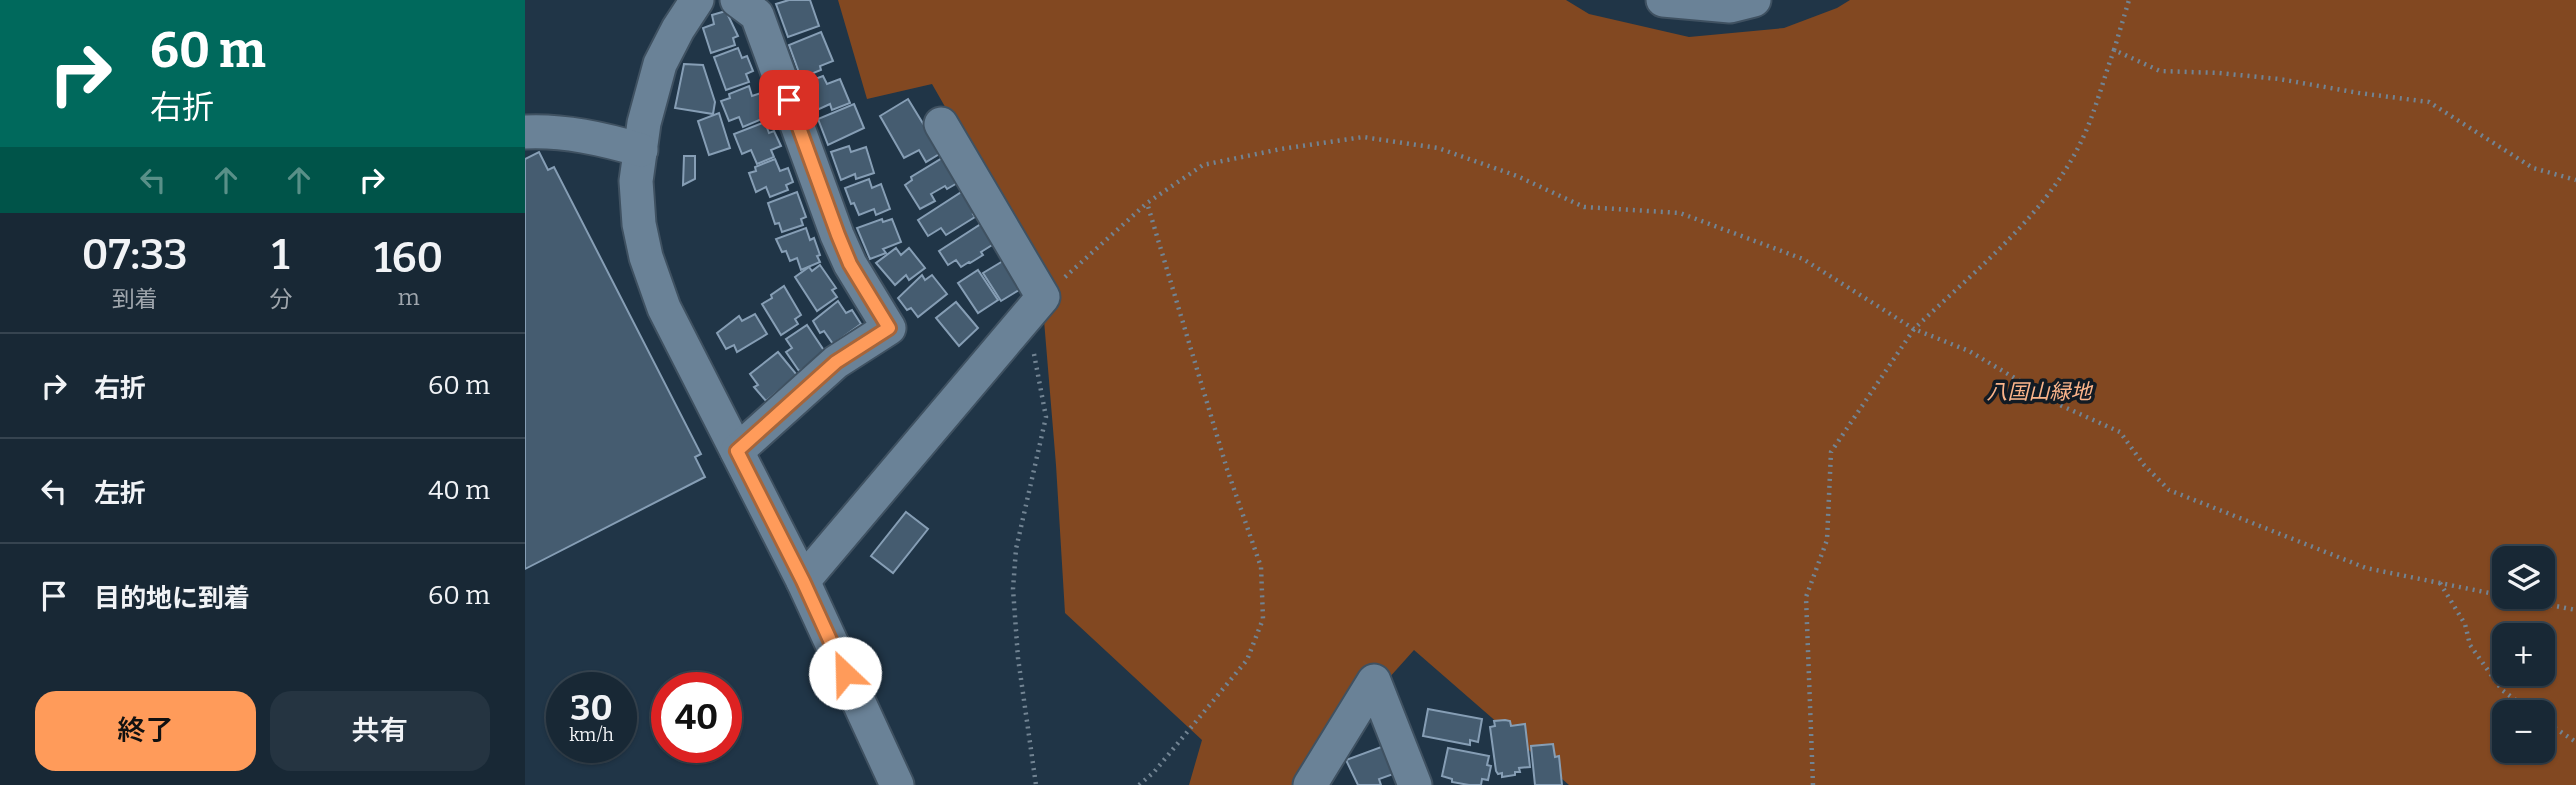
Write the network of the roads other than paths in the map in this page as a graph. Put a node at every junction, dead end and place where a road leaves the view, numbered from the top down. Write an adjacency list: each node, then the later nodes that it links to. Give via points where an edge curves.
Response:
1 (697, 0): 7 (street, via 660,64 650,93)
2 (737, 0): 8 (street, via 757,15 850,264 889,328 836,362)
3 (1663, 0): 4 (street, via 1730,6)
4 (1754, 0)
5 (941, 124): 9 (street, via 1043,297)
6 (525, 132): 7 (street, via 586,136)
7 (641, 150): 8 (street, via 637,205 650,271)
8 (737, 451): 9 (street)
9 (803, 581): 10 (street)
10 (897, 785)
11 (1310, 785): 12 (street, via 1374,681)
12 (1415, 785)

